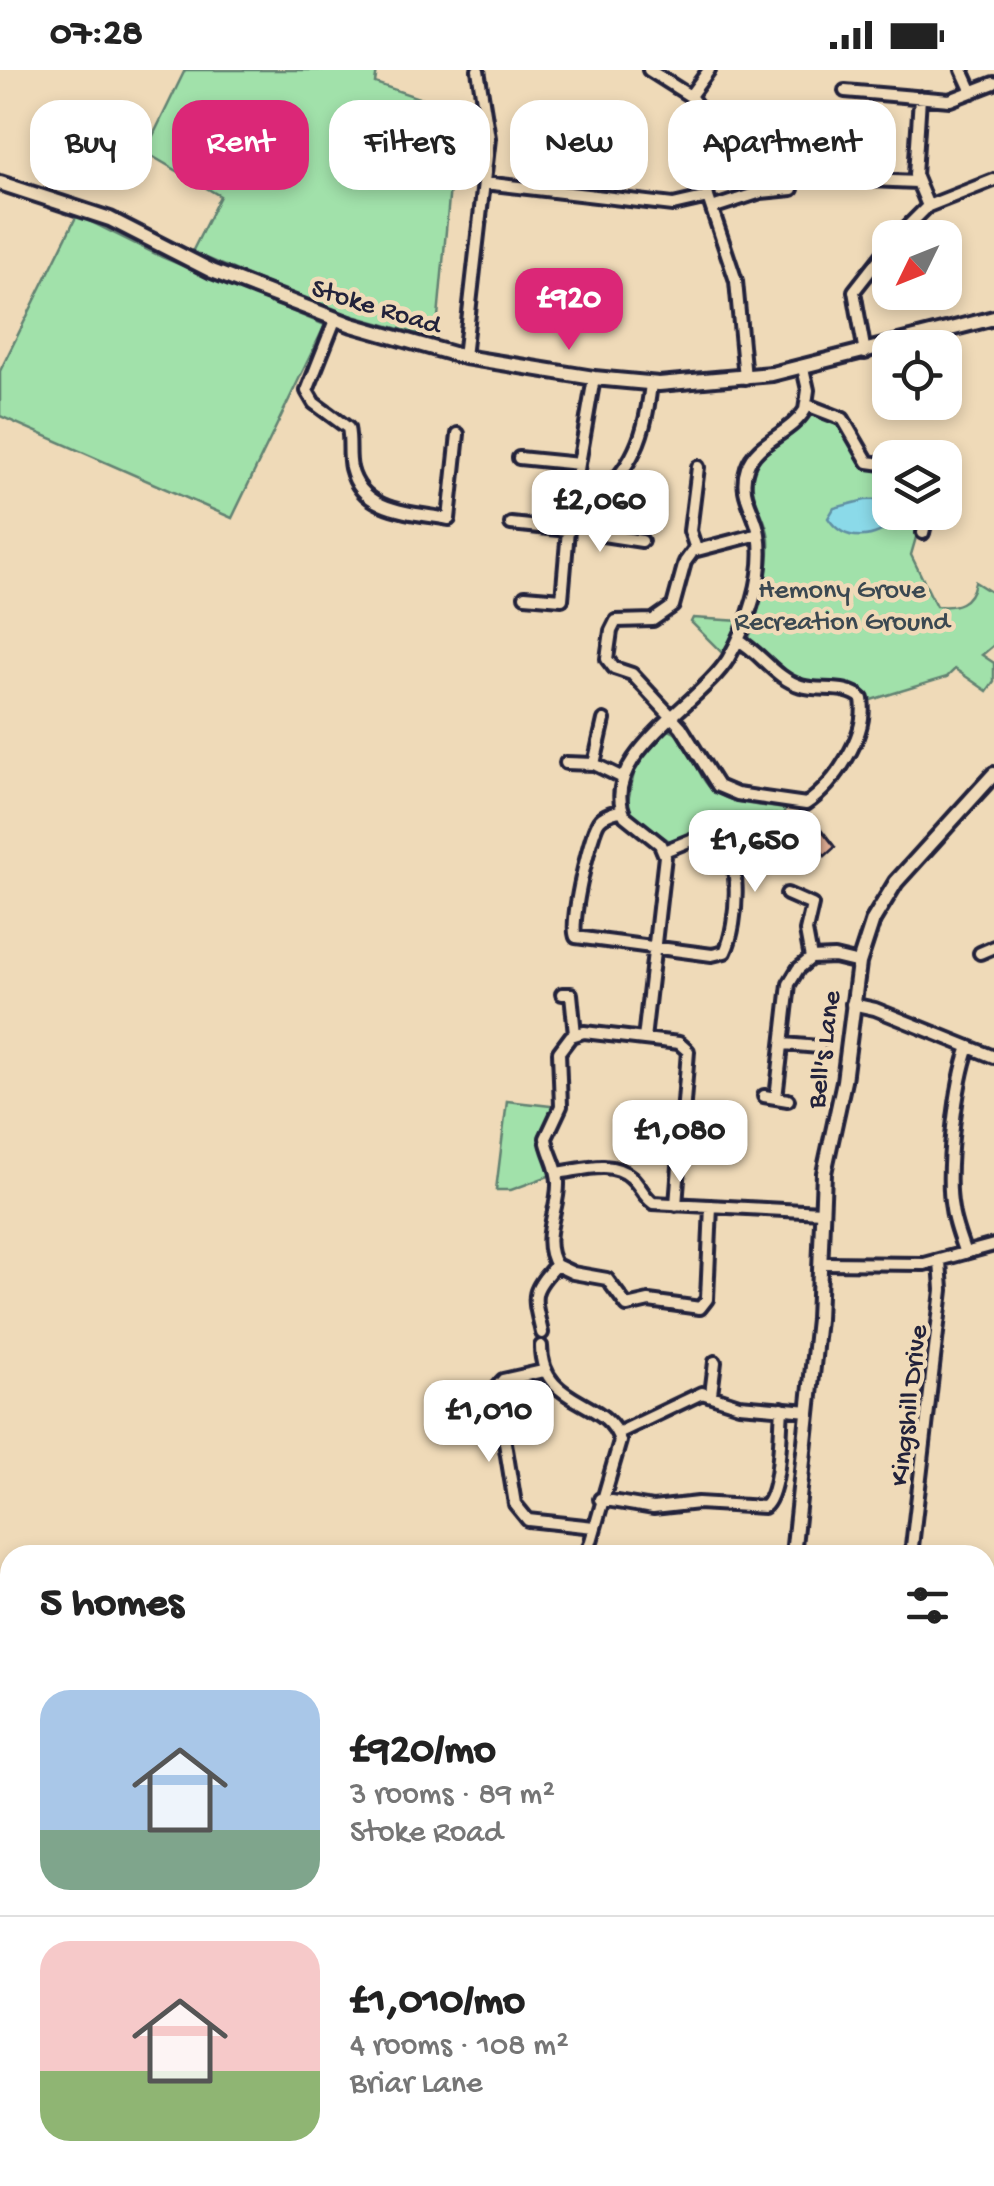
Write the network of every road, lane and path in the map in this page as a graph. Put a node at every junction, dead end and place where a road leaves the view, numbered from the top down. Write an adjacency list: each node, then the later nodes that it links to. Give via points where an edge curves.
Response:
1 (478, 70): 10 (street)
2 (649, 70): 8 (street)
3 (709, 70): 8 (street)
4 (962, 70): 7 (street)
5 (994, 83): 7 (street)
6 (845, 91): 9 (street)
7 (972, 92): 9 (street, via 953,100)
8 (690, 96): 18 (street, via 701,111)
9 (920, 98): 13 (street)
10 (484, 100)
11 (994, 180): 19 (street)
12 (896, 181): 13 (street)
13 (917, 182): 19 (street)
14 (0, 184): 23 (street, Stoke Road, via 110,219 212,271)
15 (490, 184): 18 (street, via 660,204)
16 (483, 190): 25 (street)
17 (782, 190): 18 (street)
18 (710, 202): 28 (street, via 736,281)
19 (928, 206): 20 (street)
20 (914, 220)
21 (872, 268): 24 (street, via 855,289)
22 (994, 318): 24 (street, Stoke Road)
23 (335, 320): 25 (street, Stoke Road); 31 (street, via 307,391 348,428 353,474 367,496 387,508 449,519)
24 (866, 353): 26 (street, Stoke Road)
25 (464, 357): 27 (street, Stoke Road)
26 (802, 368): 28 (street, Stoke Road); 30 (street)
27 (594, 378): 29 (street, Stoke Road); 34 (street)
28 (744, 378): 29 (street, Stoke Road)
29 (651, 384): 36 (street, via 644,435 632,459)
30 (807, 405): 33 (street, via 843,419); 41 (street, via 748,466 745,496)
31 (458, 434)
32 (520, 458): 34 (street)
33 (872, 463)
34 (579, 464): 36 (street)
35 (698, 466): 43 (street, via 690,531)
36 (577, 516): 38 (street); 42 (street, via 603,535)
37 (510, 524): 38 (street)
38 (568, 530): 44 (street, via 562,599)
39 (924, 530): 40 (street)
40 (923, 533)
41 (759, 534): 43 (street); 45 (street, via 748,618)
42 (642, 541)
43 (696, 550): 46 (street, via 685,562 673,606 654,620 618,620 610,630 612,666 632,674)
44 (525, 596)
45 (738, 640): 46 (street, via 714,678); 46 (street, via 793,684 862,698 859,730 836,772 802,804 730,792 711,779)
46 (673, 718): 51 (street, via 634,755)
47 (604, 720): 49 (street)
48 (566, 764): 49 (street)
49 (594, 764): 51 (street)
50 (994, 774): 59 (street, Bell's Lane, via 896,882)
51 (624, 778): 52 (street)
52 (622, 810): 53 (street); 56 (street, via 598,822 572,929 582,940)
53 (664, 852): 56 (street); 56 (street, via 714,832 737,881 725,952)
54 (787, 894): 58 (street, via 812,905 806,930)
55 (994, 947): 57 (street)
56 (655, 948): 63 (street)
57 (980, 953)
58 (811, 958): 59 (street); 64 (street, via 788,984)
59 (859, 962): 61 (street, Bell's Lane)
60 (562, 994): 62 (street, via 572,994)
61 (852, 1004): 65 (street); 72 (street, Bell's Lane)
62 (575, 1034): 63 (street); 69 (street, via 559,1052 561,1106 546,1138)
63 (644, 1038): 70 (street, via 682,1044 690,1056)
64 (784, 1044): 66 (street); 68 (street)
65 (969, 1047): 67 (street); 74 (street, via 950,1188)
66 (819, 1048)
67 (994, 1057)
68 (776, 1098)
69 (558, 1174): 70 (street, via 616,1168 650,1202); 77 (street, via 550,1246)
70 (676, 1205): 71 (street)
71 (711, 1206): 72 (street); 77 (street, via 703,1306 627,1306 608,1279)
72 (822, 1212): 76 (street, Bell's Lane)
73 (994, 1244): 74 (street)
74 (965, 1254): 75 (street)
75 (940, 1261): 76 (street); 90 (street, Kingshill Drive)
76 (822, 1263): 84 (street, Bell's Lane)
77 (556, 1265): 78 (street, via 535,1292)
78 (542, 1333)
79 (541, 1346): 81 (street)
80 (714, 1362): 82 (street)
81 (543, 1371): 85 (street); 87 (street, via 496,1388 515,1504 528,1520)
82 (711, 1394): 83 (street, via 739,1405); 85 (street, via 686,1398)
83 (782, 1408): 84 (street); 86 (street, via 774,1488 764,1507 653,1508)
84 (809, 1411): 89 (street, Bell's Lane)
85 (618, 1433): 86 (street, via 617,1458)
86 (600, 1499): 87 (street)
87 (594, 1527): 88 (street)
88 (590, 1545)
89 (794, 1545)
90 (911, 1545)

